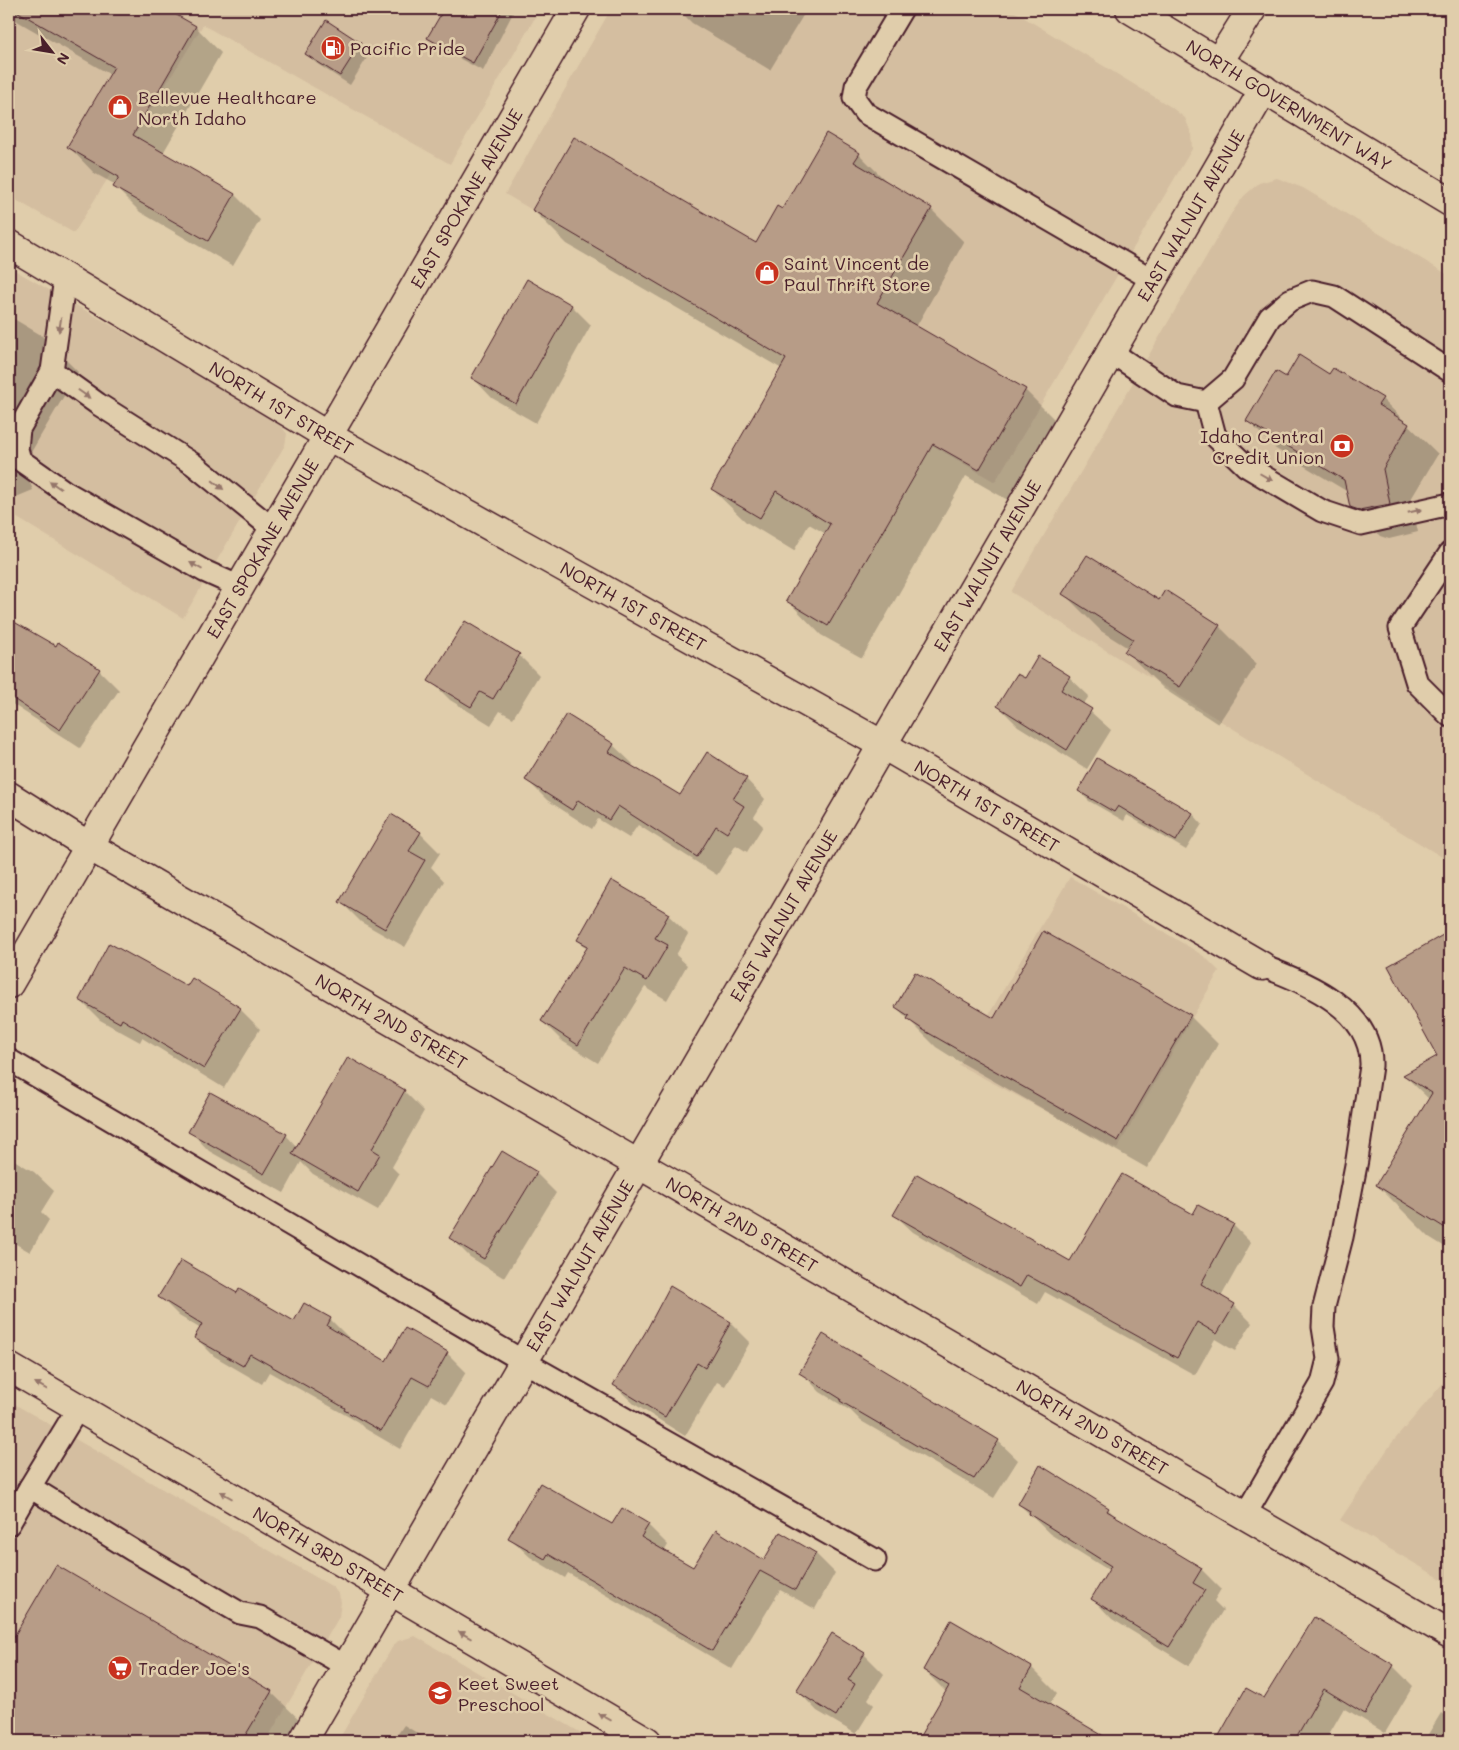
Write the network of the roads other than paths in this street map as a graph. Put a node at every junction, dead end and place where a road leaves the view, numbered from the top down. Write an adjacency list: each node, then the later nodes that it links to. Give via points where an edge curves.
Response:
1 (576, 9): 15 (street, EAST SPOKANE AVENUE)
2 (902, 9): 10 (lane, via 856,86 854,98 865,113)
3 (1130, 9): 5 (street, NORTH GOVERNMENT WAY)
4 (1252, 9): 5 (street)
5 (1218, 63): 6 (street, NORTH GOVERNMENT WAY)
6 (1264, 89): 7 (street, NORTH GOVERNMENT WAY); 10 (street, EAST WALNUT AVENUE)
7 (1450, 202)
8 (9, 244): 9 (street, NORTH 1ST STREET)
9 (65, 278): 12 (lane, one-way to 12); 15 (street, NORTH 1ST STREET)
10 (1152, 280): 11 (street, EAST WALNUT AVENUE)
11 (1111, 352): 14 (lane, via 1177,396); 21 (street, EAST WALNUT AVENUE)
12 (52, 371): 17 (lane, one-way to 17, via 193,464); 19 (lane, one-way to 12, via 64,491 20,460 17,449 19,428)
13 (1450, 371): 14 (lane, via 1334,296 1312,291 1290,300 1270,317 1233,379)
14 (1206, 402): 16 (lane, one-way to 16, via 1215,436 1246,466 1322,511 1361,524)
15 (328, 436): 17 (street, EAST SPOKANE AVENUE); 21 (street, NORTH 1ST STREET)
16 (1450, 504)
17 (274, 529): 19 (street, EAST SPOKANE AVENUE)
18 (1450, 552): 20 (lane, via 1400,628 1417,683)
19 (240, 587): 23 (street, EAST SPOKANE AVENUE)
20 (1450, 716)
21 (883, 745): 24 (street, NORTH 1ST STREET); 27 (street, EAST WALNUT AVENUE)
22 (9, 796): 23 (street, NORTH 2ND STREET)
23 (89, 846): 25 (street, EAST SPOKANE AVENUE); 27 (street, NORTH 2ND STREET)
24 (1262, 966): 32 (lane, via 1289,975 1317,990 1355,1021 1366,1036 1371,1066 1342,1237 1324,1307 1323,1327 1328,1359 1322,1383)
25 (9, 984)
26 (9, 1060): 28 (lane)
27 (638, 1164): 28 (street, EAST WALNUT AVENUE); 32 (street, NORTH 2ND STREET)
28 (524, 1361): 34 (lane); 35 (street, EAST WALNUT AVENUE)
29 (9, 1368): 30 (street, NORTH 3RD STREET, one-way to 29)
30 (78, 1408): 31 (lane); 35 (street, NORTH 3RD STREET, one-way to 30)
31 (30, 1486): 33 (lane); 37 (lane, via 240,1613 260,1617)
32 (1245, 1515): 36 (street, NORTH 2ND STREET)
33 (9, 1524)
34 (875, 1560)
35 (389, 1591): 37 (street, EAST WALNUT AVENUE); 39 (street, NORTH 3RD STREET, one-way to 35)
36 (1450, 1634)
37 (346, 1666): 38 (street, EAST WALNUT AVENUE)
38 (303, 1741)
39 (647, 1741)

